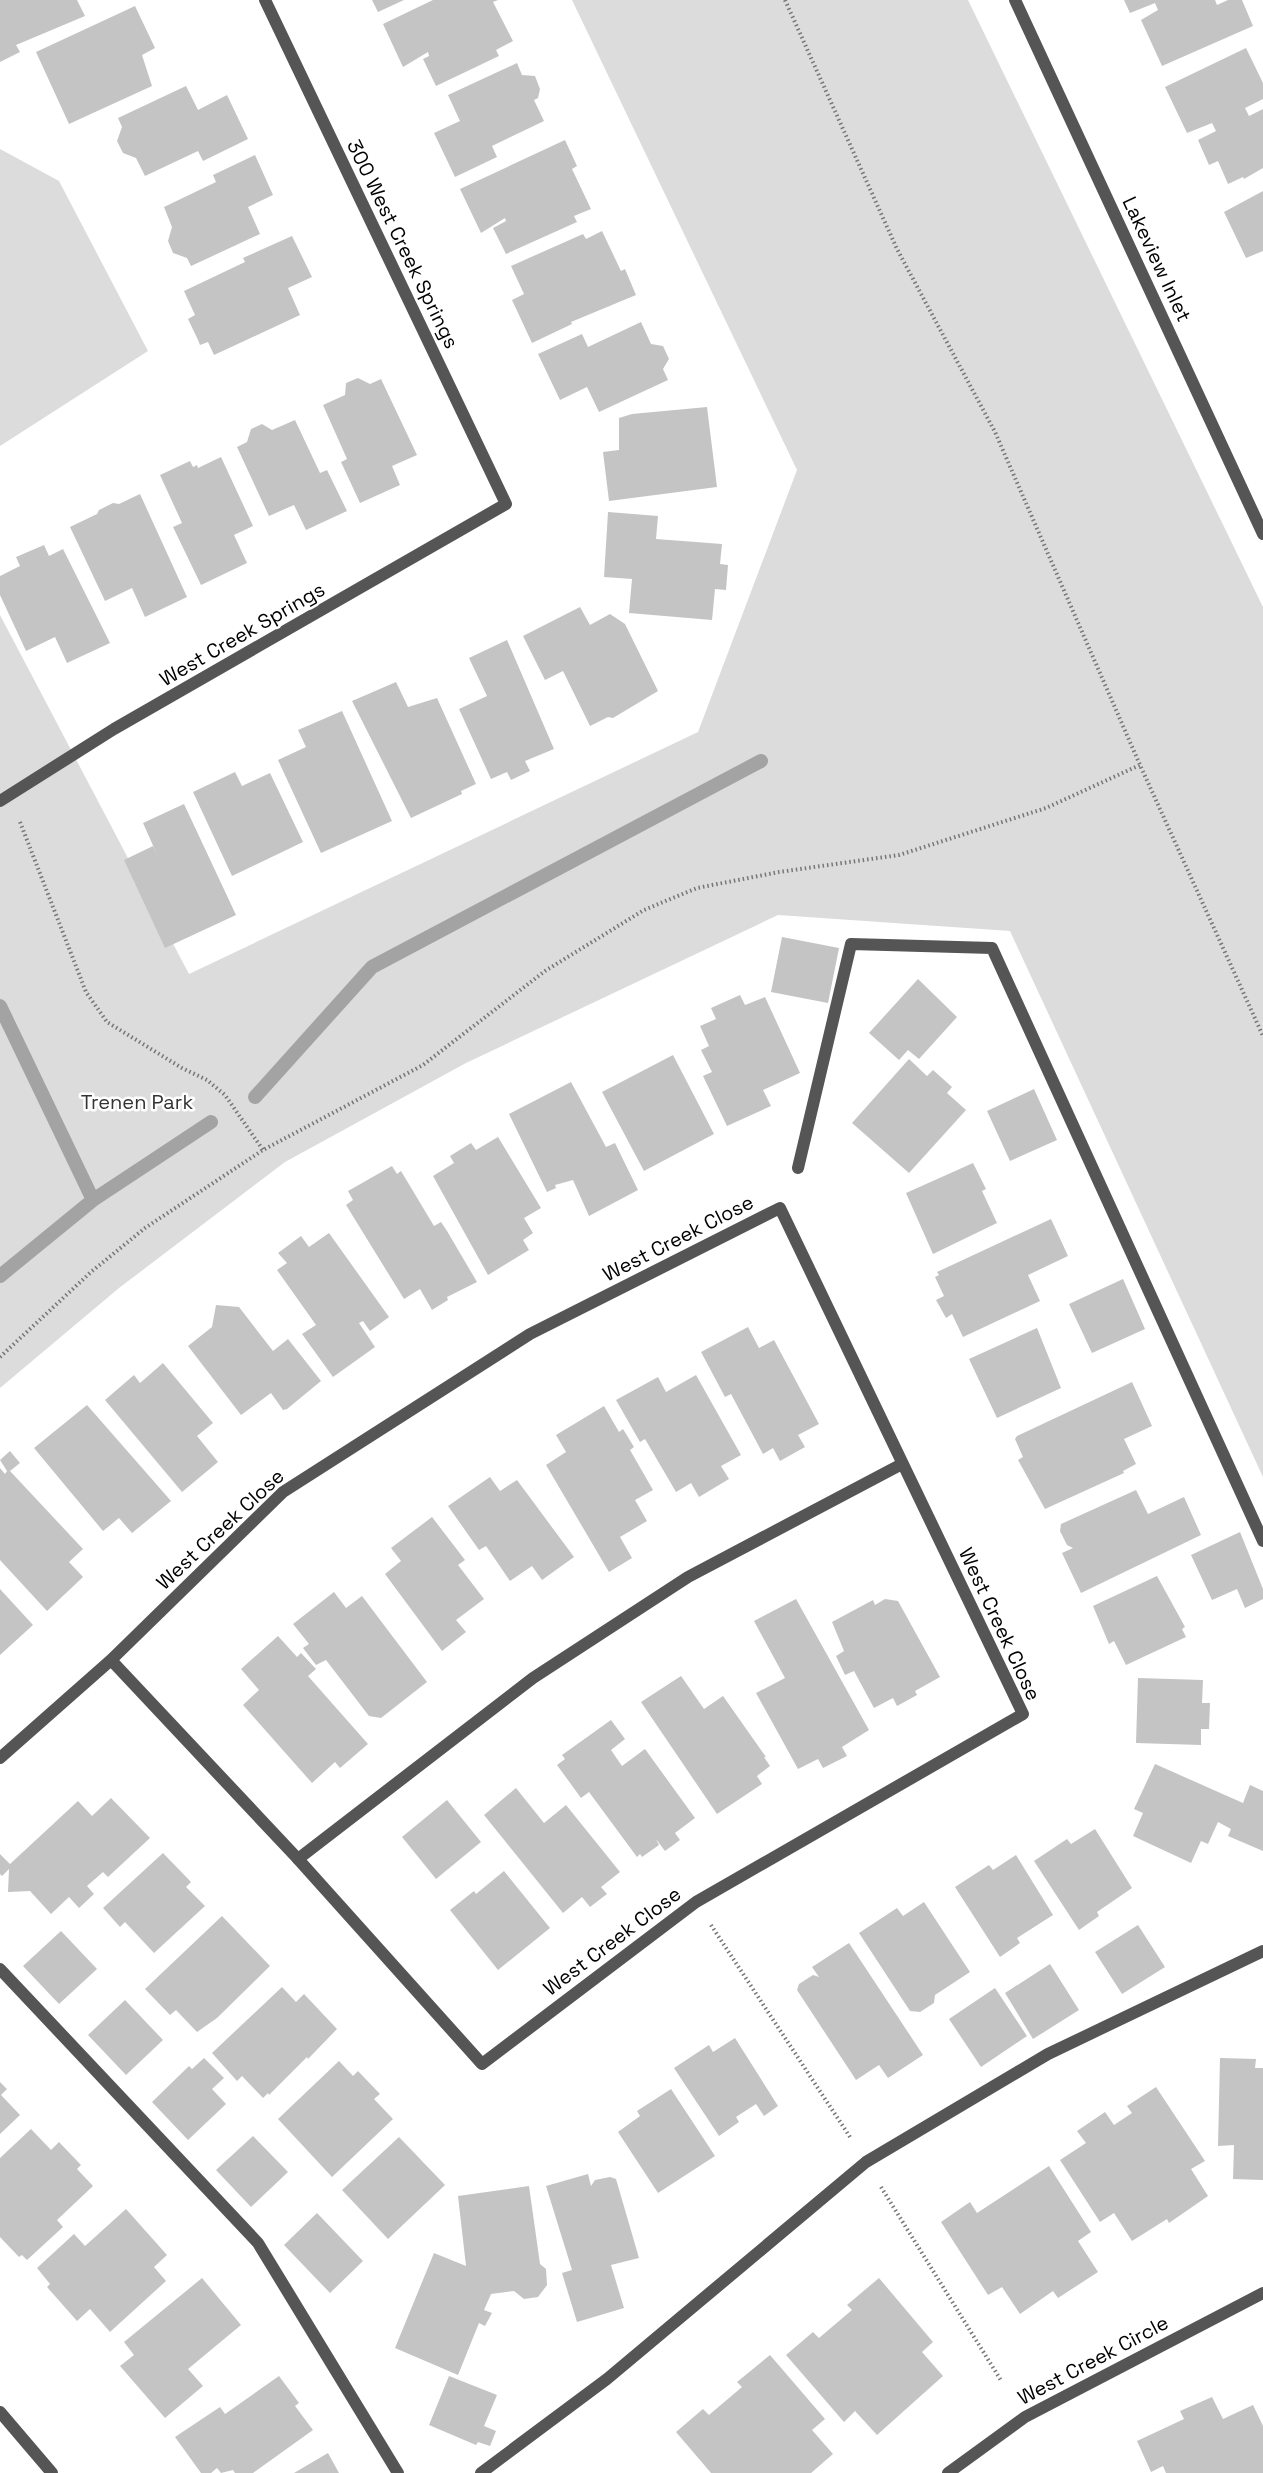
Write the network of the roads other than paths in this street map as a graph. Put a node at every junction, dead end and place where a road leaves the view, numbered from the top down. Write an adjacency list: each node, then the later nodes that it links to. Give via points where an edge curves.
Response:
1 (265, 0): 3 (street, 300 West Creek Springs)
2 (1015, 0): 4 (street, Lakeview Inlet)
3 (506, 504): 5 (street, West Creek Springs, via 114,729)
4 (1263, 534)
5 (0, 801)
6 (798, 1167): 8 (street, via 851,944 992,948)
7 (902, 1464): 9 (street, West Creek Close, via 780,1208 530,1334 283,1492); 11 (street, via 688,1577 543,1671); 11 (street, West Creek Close, via 1023,1714 696,1902 482,2064)
8 (1263, 1541)
9 (111, 1660): 10 (street, West Creek Close); 11 (street, West Creek Close)
10 (0, 1758)
11 (298, 1859)
12 (1263, 1951): 18 (street, via 1048,2054 866,2162 608,2379)
13 (0, 1969): 17 (street, via 258,2243)
14 (1263, 2293): 19 (street, West Creek Circle, via 1025,2417)
15 (0, 2412): 16 (street)
16 (52, 2473)
17 (398, 2473)
18 (481, 2473)
19 (948, 2473)

